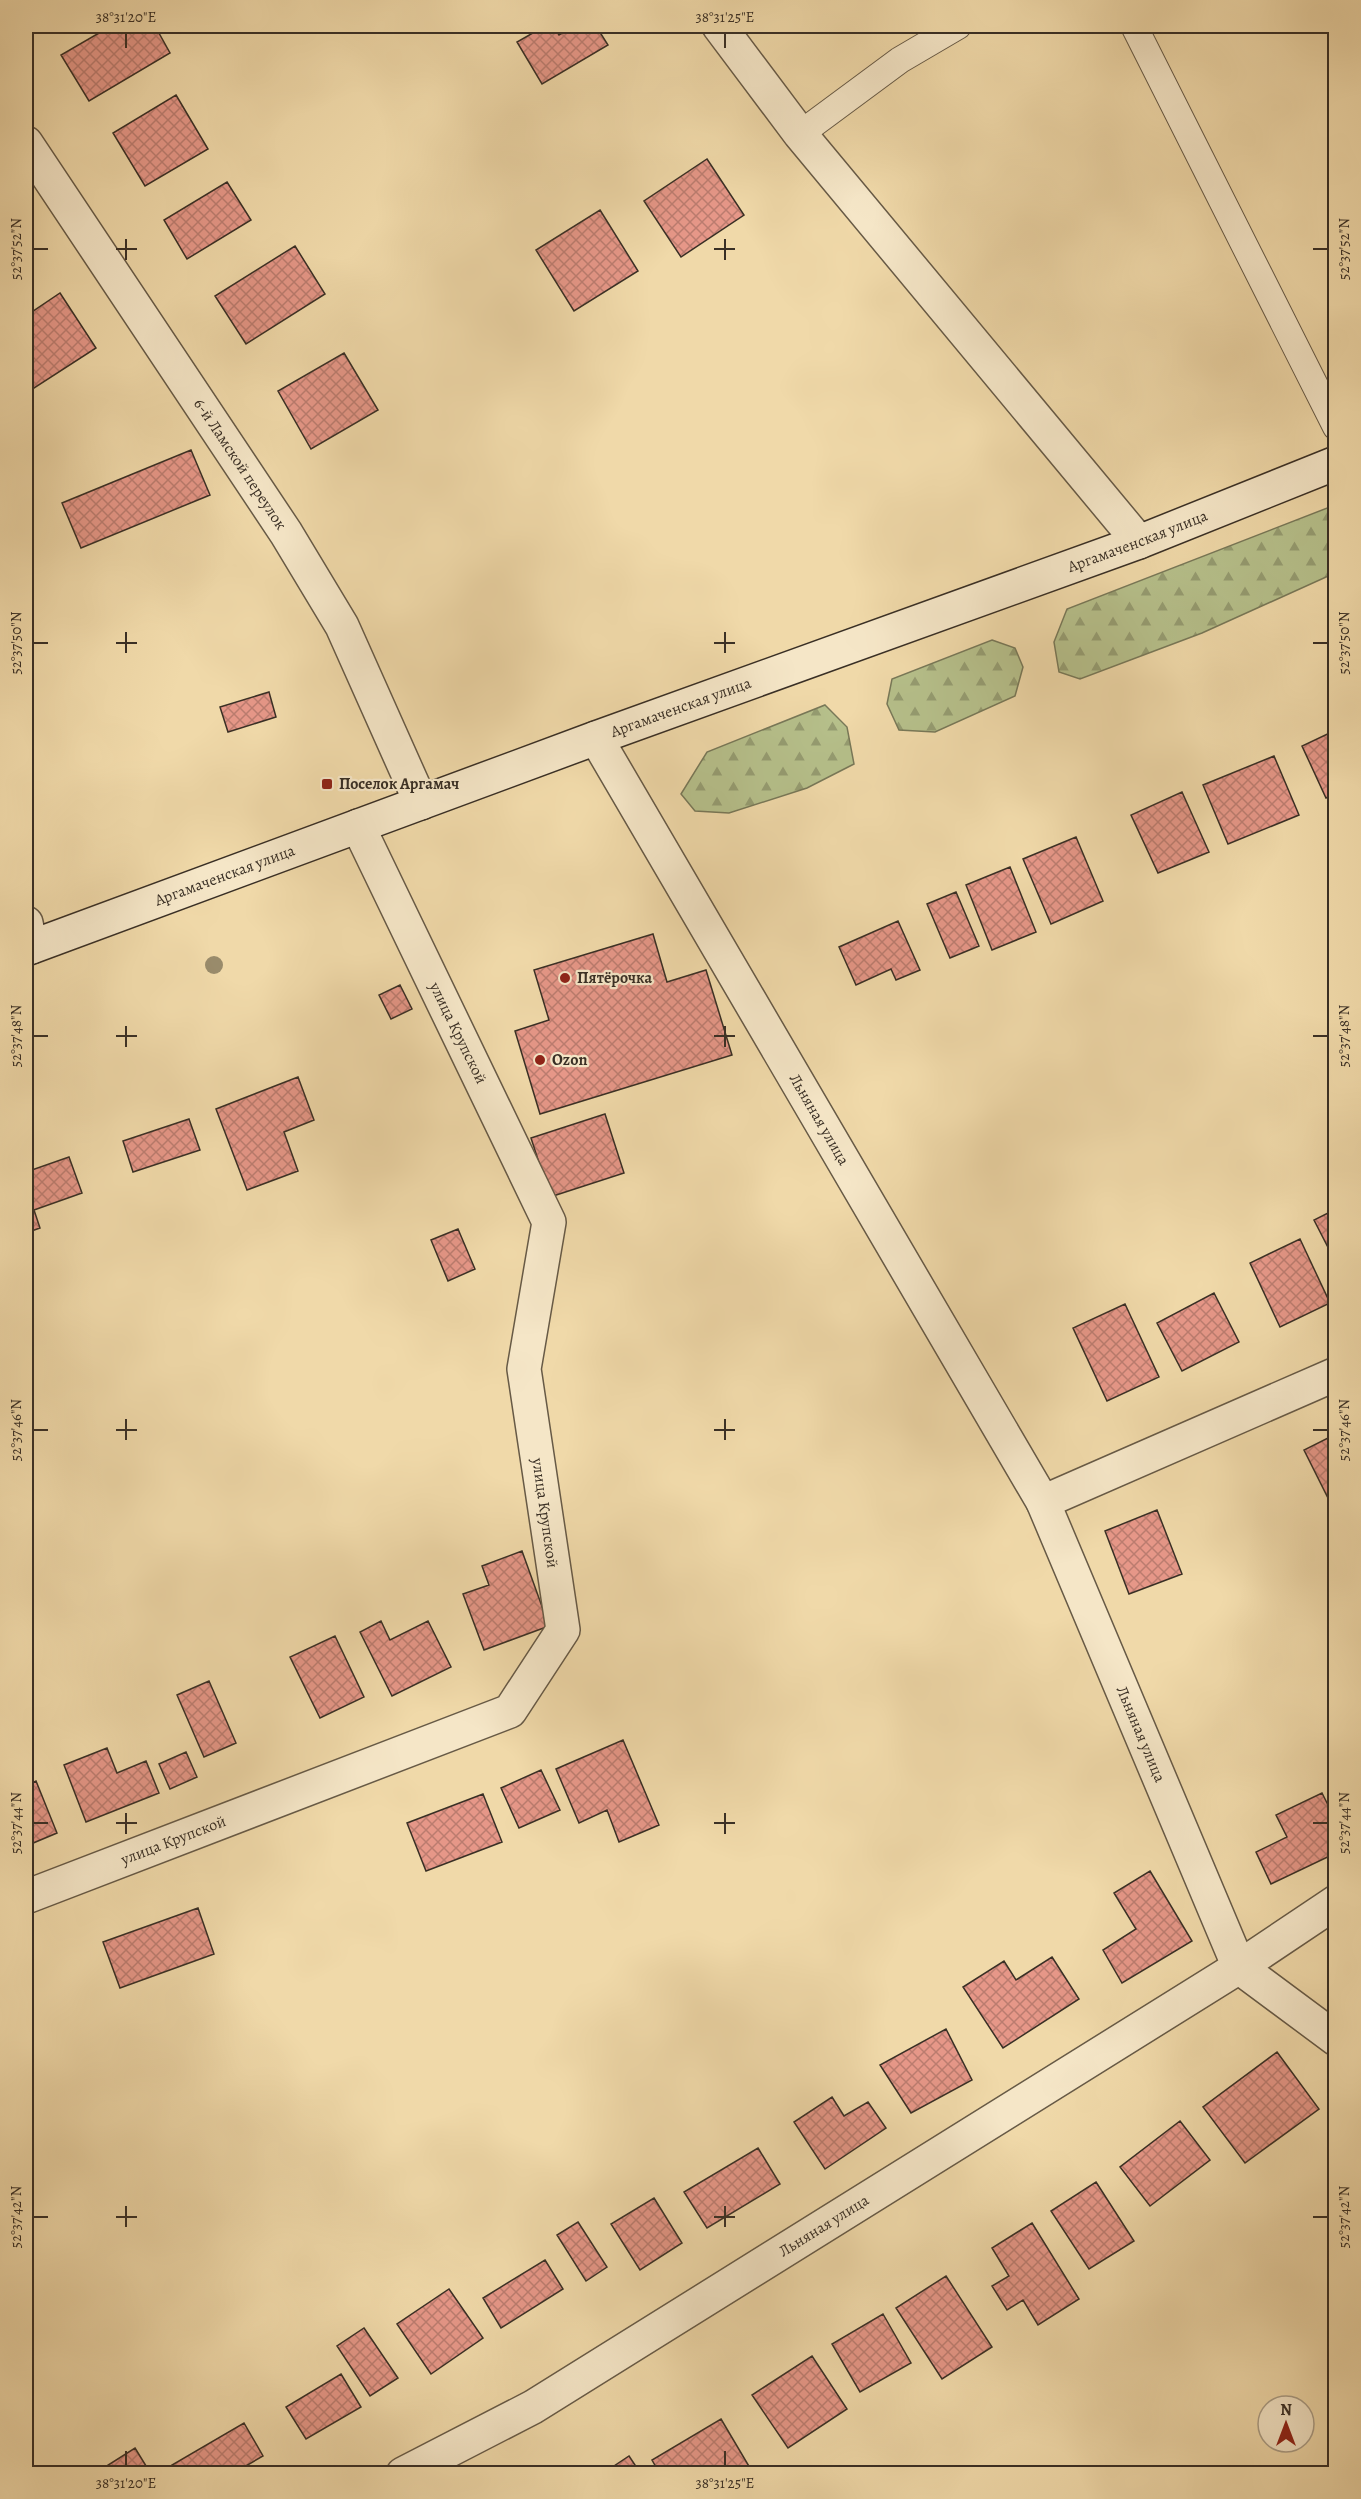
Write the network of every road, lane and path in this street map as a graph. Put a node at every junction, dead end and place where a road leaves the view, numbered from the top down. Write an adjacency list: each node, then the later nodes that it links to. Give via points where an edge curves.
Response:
1 (719, 26): 4 (street)
2 (958, 26): 4 (lane, via 900,60)
3 (1134, 26): 6 (lane)
4 (800, 134): 8 (street)
5 (26, 143): 10 (street, 6-й Ламской переулок, via 286,533 342,626)
6 (1335, 427)
7 (1335, 463): 8 (street, Аргамаченская улица)
8 (1139, 542): 9 (street, Аргамаченская улица)
9 (596, 738): 10 (street, Аргамаченская улица); 14 (street, Льняная улица)
10 (421, 803): 11 (street, Аргамаченская улица)
11 (358, 826): 12 (street, Аргамаченская улица); 15 (street, улица Крупской, via 549,1222 524,1369 563,1630 510,1711)
12 (27, 940)
13 (1335, 1374): 14 (street)
14 (1043, 1502): 17 (street, Льняная улица)
15 (26, 1897)
16 (1335, 1902): 17 (street, Льняная улица)
17 (1239, 1967): 18 (street); 19 (street, Льняная улица, via 533,2407)
18 (1335, 2039)
19 (403, 2474)

